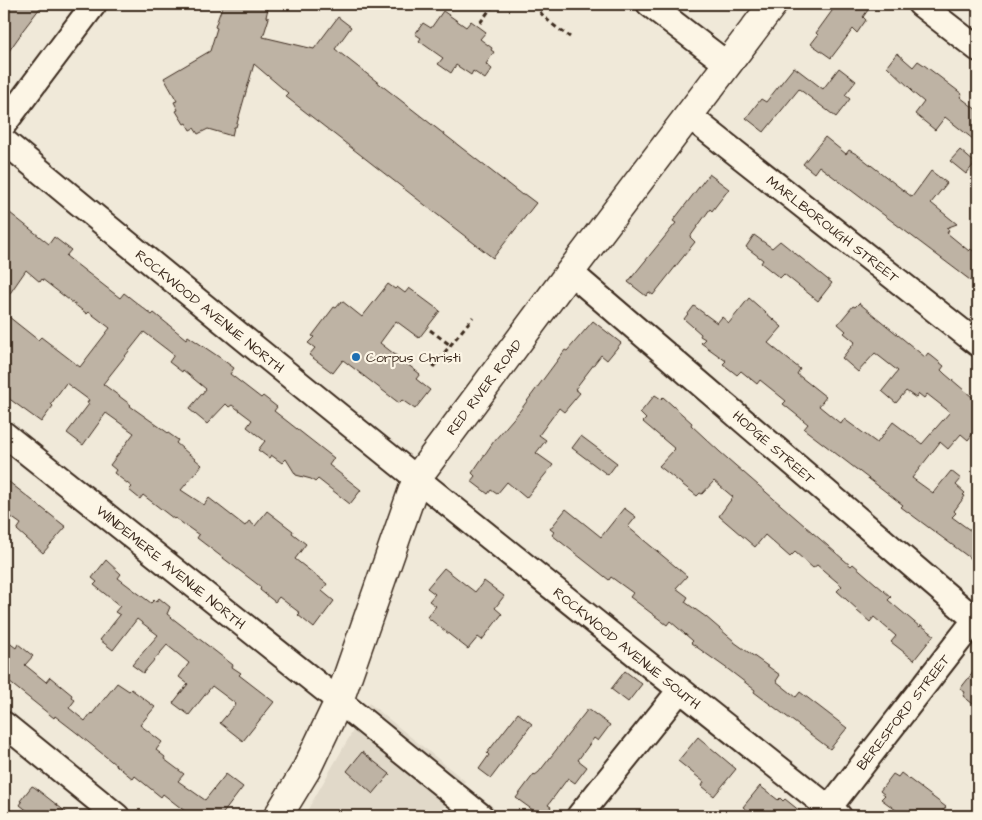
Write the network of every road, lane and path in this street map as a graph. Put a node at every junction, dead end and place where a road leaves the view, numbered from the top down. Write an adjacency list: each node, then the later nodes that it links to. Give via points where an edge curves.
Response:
1 (94, 4): 12 (street)
2 (494, 4): 7 (path)
3 (535, 4): 8 (path)
4 (649, 4): 10 (street)
5 (773, 4): 10 (main road, RED RIVER ROAD)
6 (920, 4): 9 (street)
7 (480, 23)
8 (570, 37)
9 (978, 49)
10 (727, 64): 11 (main road, RED RIVER ROAD)
11 (688, 115): 14 (main road, RED RIVER ROAD); 17 (street, MARLBOROUGH STREET)
12 (4, 124)
13 (4, 141): 21 (street, ROCKWOOD AVENUE NORTH)
14 (570, 272): 21 (main road, RED RIVER ROAD); 22 (street, HODGE STREET)
15 (472, 317): 18 (path)
16 (430, 330): 18 (path)
17 (978, 344)
18 (450, 345): 19 (path)
19 (433, 366)
20 (4, 434): 24 (street, WINDEMERE AVENUE NORTH)
21 (417, 478): 23 (street, ROCKWOOD AVENUE SOUTH); 24 (main road, RED RIVER ROAD)
22 (977, 619): 26 (street, BERESFORD STREET)
23 (680, 690): 26 (street, ROCKWOOD AVENUE SOUTH); 30 (street)
24 (339, 701): 28 (main road, RED RIVER ROAD, via 306,770); 29 (street, WINDEMERE AVENUE NORTH)
25 (4, 724): 27 (street)
26 (834, 812)
27 (117, 816)
28 (278, 816)
29 (481, 816)
30 (579, 816)

